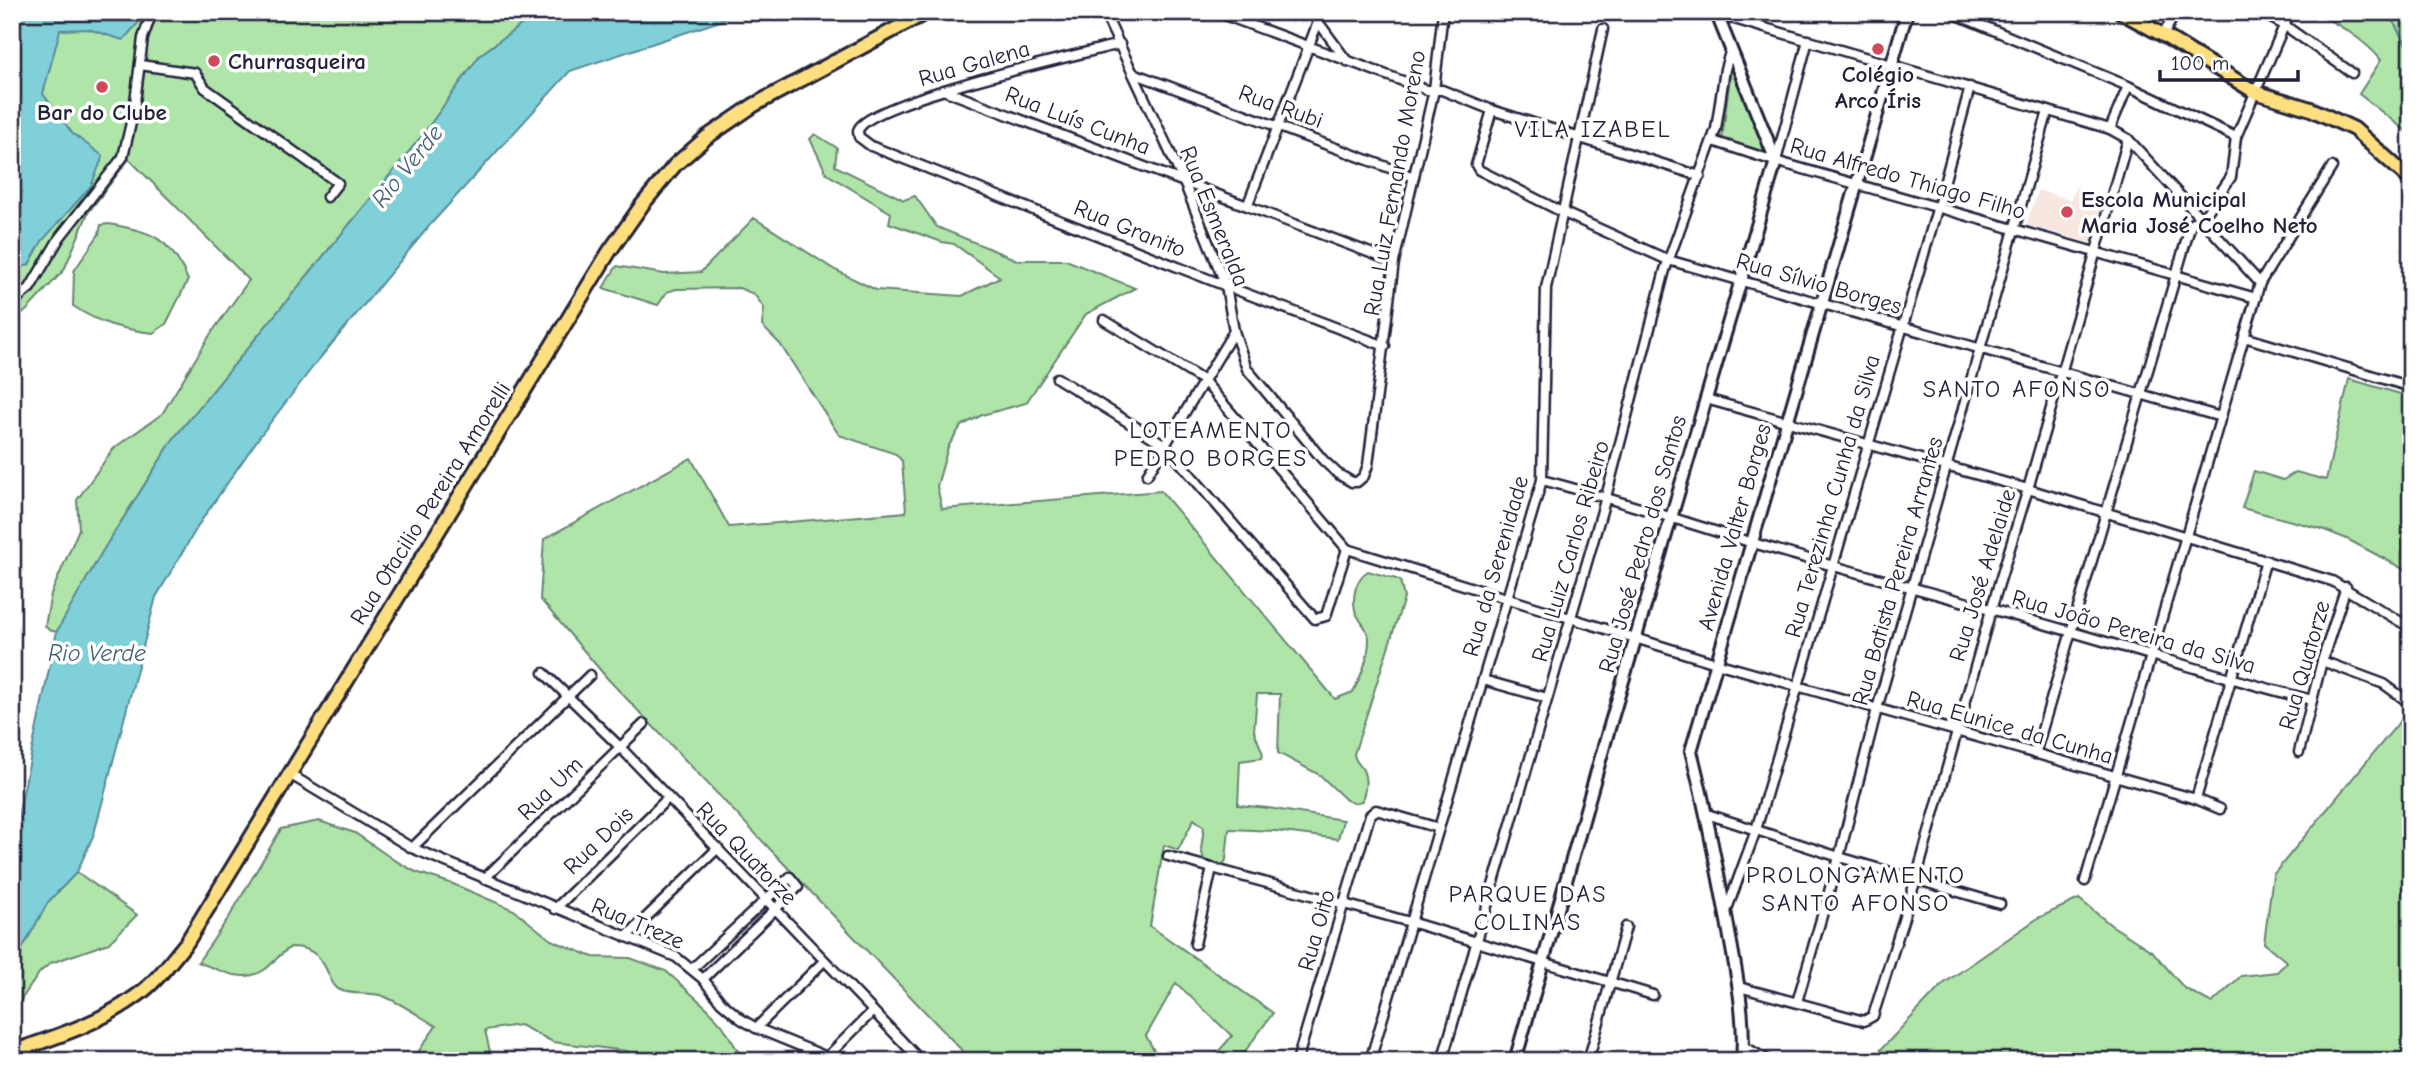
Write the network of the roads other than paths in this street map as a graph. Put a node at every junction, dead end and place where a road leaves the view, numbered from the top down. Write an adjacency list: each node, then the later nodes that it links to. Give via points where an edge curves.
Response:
1 (152, 12): 23 (street)
2 (927, 12): 119 (main road, Rua Otacilio Pereira Amorelli, via 754,105 707,137 658,185 609,252)
3 (1104, 12): 19 (street, Rua Esmeralda)
4 (1216, 12): 20 (street)
5 (1311, 12): 14 (street)
6 (1443, 12): 30 (street, Rua Luiz Fernando Moreno)
7 (1907, 12): 24 (street, Avenida Valter Borges)
8 (1950, 12): 28 (street)
9 (2122, 12): 17 (main road)
10 (2176, 12): 17 (street)
11 (2260, 12): 15 (street)
12 (2290, 12): 15 (street)
13 (1716, 13): 18 (street); 21 (street)
14 (1318, 22): 20 (street); 22 (street)
15 (2284, 25): 26 (street); 31 (street)
16 (1603, 29): 37 (street, Rua da Serenidade)
17 (2163, 35): 31 (main road)
18 (1808, 40): 24 (street); 41 (street, Rua José Pedro dos Santos)
19 (1120, 44): 25 (street, Rua Esmeralda); 29 (street, Rua Galena)
20 (1308, 47): 22 (street); 34 (street)
21 (1730, 52): 40 (street, Rua Luiz Carlos Ribeiro); 41 (street)
22 (1348, 61): 30 (street)
23 (140, 65): 48 (street, via 195,73 205,88 338,183); 62 (street, via 123,157 61,237 30,288)
24 (1891, 65): 27 (street); 47 (street, Avenida Valter Borges)
25 (1133, 73): 34 (street, Rua Rubi); 45 (street, Rua Esmeralda)
26 (2352, 73)
27 (1970, 86): 33 (street); 50 (street, Rua Terezinha Cunha da Silva)
28 (2128, 86): 35 (street); 36 (street)
29 (943, 90): 39 (street, Rua Galena, via 865,122 858,131); 45 (street, Rua Luís Cunha)
30 (1434, 90): 32 (street); 44 (street, Rua Luiz Fernando Moreno)
31 (2255, 92): 36 (street); 46 (main road, via 2311,109 2354,129)
32 (1492, 110): 37 (street); 51 (street, Rua Sílvio Borges, via 1478,168)
33 (2048, 111): 35 (street); 53 (street, Rua Batista Pereira Arrantes)
34 (1278, 125): 44 (street, Rua Rubi); 49 (street)
35 (2110, 129): 38 (street)
36 (2236, 137): 52 (street, via 2231,177)
37 (1578, 138): 43 (street); 51 (street, Rua da Serenidade)
38 (2128, 139): 52 (street); 54 (street, Rua José Adelaide)
39 (863, 141): 60 (street, Rua Granito)
40 (1713, 141): 41 (street, Rua Alfredo Thiago Filho); 43 (street, Rua Luiz Carlos Ribeiro)
41 (1776, 161): 47 (street, Rua Alfredo Thiago Filho); 58 (street, Rua José Pedro dos Santos)
42 (2332, 167): 59 (street)
43 (1700, 176): 55 (street, Rua Luiz Carlos Ribeiro)
44 (1414, 177): 56 (street, Rua Luiz Fernando Moreno)
45 (1182, 180): 49 (street, Rua Luís Cunha); 60 (street, Rua Esmeralda)
46 (2411, 180)
47 (1857, 183): 50 (street, Rua Alfredo Thiago Filho); 63 (street, Avenida Valter Borges)
48 (327, 197)
49 (1248, 204): 56 (street, Rua Luís Cunha)
50 (1938, 206): 53 (street, Rua Alfredo Thiago Filho); 65 (street, Rua Terezinha Cunha da Silva)
51 (1562, 212): 55 (street, Rua Sílvio Borges); 82 (street, Rua da Serenidade, via 1546,288)
52 (2199, 218): 57 (street, via 2191,224); 59 (street)
53 (2016, 228): 54 (street, Rua Alfredo Thiago Filho); 69 (street, Rua Batista Pereira Arrantes)
54 (2096, 252): 57 (street, Rua Alfredo Thiago Filho); 70 (street, Rua José Adelaide)
55 (1668, 260): 58 (street, Rua Sílvio Borges); 85 (street, Rua Luiz Carlos Ribeiro)
56 (1394, 262): 68 (street, Rua Luiz Fernando Moreno)
57 (2176, 277): 61 (street, Rua Alfredo Thiago Filho); 74 (street)
58 (1740, 280): 63 (street, Rua Sílvio Borges); 75 (street, Rua José Pedro dos Santos)
59 (2260, 284): 61 (street)
60 (1226, 286): 66 (street, Rua Esmeralda); 68 (street, Rua Granito)
61 (2256, 298): 67 (street)
62 (12, 303)
63 (1821, 303): 65 (street, Rua Sílvio Borges); 77 (street, Avenida Valter Borges)
64 (1104, 320): 72 (street)
65 (1902, 327): 69 (street, Rua Sílvio Borges); 78 (street, Rua Terezinha Cunha da Silva)
66 (1234, 331): 72 (street); 83 (street, Rua Esmeralda, via 1247,369 1323,460 1346,480)
67 (2244, 337): 73 (street); 76 (street)
68 (1385, 346): 83 (street, Rua Luiz Fernando Moreno, via 1368,466)
69 (1981, 349): 70 (street, Rua Sílvio Borges); 80 (street, Rua Batista Pereira Arrantes)
70 (2061, 372): 74 (street, Rua Sílvio Borges); 84 (street, Rua José Adelaide)
71 (1057, 378): 79 (street)
72 (1204, 382): 79 (street); 90 (street)
73 (2411, 387)
74 (2140, 396): 76 (street, Rua Sílvio Borges); 86 (street)
75 (1706, 399): 77 (street); 87 (street, Rua José Pedro dos Santos)
76 (2221, 417): 88 (street)
77 (1787, 422): 78 (street); 89 (street, Avenida Valter Borges)
78 (1867, 444): 80 (street); 92 (street, Rua Terezinha Cunha da Silva)
79 (1166, 445): 81 (street); 90 (street, via 1315,619 1326,616)
80 (1947, 468): 84 (street); 94 (street, Rua Batista Pereira Arrantes)
81 (1147, 475)
82 (1542, 480): 85 (street, Rua João Pereira da Silva); 95 (street, Rua da Serenidade)
83 (1357, 482)
84 (2028, 489): 86 (street); 96 (street, Rua José Adelaide)
85 (1606, 496): 87 (street, Rua João Pereira da Silva); 97 (street, Rua Luiz Carlos Ribeiro)
86 (2107, 513): 88 (street); 99 (street)
87 (1671, 517): 89 (street, Rua João Pereira da Silva); 100 (street, Rua José Pedro dos Santos)
88 (2187, 536): 91 (street); 101 (street)
89 (1751, 542): 92 (street, Rua João Pereira da Silva); 103 (street, Avenida Valter Borges)
90 (1347, 549): 95 (street, Rua Eunice da Cunha)
91 (2266, 560): 93 (street); 107 (street)
92 (1832, 564): 94 (street, Rua João Pereira da Silva); 108 (street, Rua Terezinha Cunha da Silva)
93 (2346, 587): 98 (street); 102 (street, Rua Quatorze)
94 (1911, 589): 96 (street, Rua João Pereira da Silva); 113 (street, Rua Batista Pereira Arrantes)
95 (1506, 599): 97 (street, Rua Eunice da Cunha); 106 (street, Rua da Serenidade)
96 (1991, 610): 99 (street, Rua João Pereira da Silva); 115 (street, Rua José Adelaide)
97 (1571, 618): 100 (street, Rua Eunice da Cunha); 110 (street, Rua Luiz Carlos Ribeiro)
98 (2411, 628)
99 (2072, 632): 101 (street, Rua João Pereira da Silva); 118 (street)
100 (1636, 639): 103 (street, Rua Eunice da Cunha); 146 (street, Rua José Pedro dos Santos)
101 (2151, 656): 107 (street, Rua João Pereira da Silva); 120 (street)
102 (2322, 661): 111 (street, Rua Quatorze); 112 (street, via 2384,684)
103 (1716, 663): 108 (street, Rua Eunice da Cunha); 124 (street, Avenida Valter Borges, via 1691,751)
104 (544, 673): 109 (street, Rua Quatorze)
105 (590, 675): 109 (street)
106 (1483, 680): 110 (street); 125 (street, Rua da Serenidade)
107 (2232, 680): 111 (street, Rua João Pereira da Silva); 122 (street)
108 (1797, 686): 113 (street, Rua Eunice da Cunha); 126 (street, Rua Terezinha Cunha da Silva)
109 (569, 697): 116 (street, Rua Quatorze); 127 (street)
110 (1547, 698): 144 (street, Rua Luiz Carlos Ribeiro)
111 (2312, 700): 117 (street, Rua Quatorze)
112 (2411, 704)
113 (1877, 709): 115 (street, Rua Eunice da Cunha); 130 (street, Rua Batista Pereira Arrantes)
114 (644, 724): 116 (street, Rua Um)
115 (1956, 732): 118 (street, Rua Eunice da Cunha); 133 (street, Rua José Adelaide)
116 (620, 747): 121 (street, Rua Quatorze); 132 (street, Rua Um)
117 (2299, 752)
118 (2035, 754): 120 (street, Rua Eunice da Cunha)
119 (290, 775): 127 (street, Rua Treze); 157 (main road, Rua Otacilio Pereira Amorelli, via 187,942 160,974 137,996 96,1022)
120 (2116, 777): 122 (street, Rua Eunice da Cunha); 134 (street)
121 (668, 798): 128 (street, Rua Quatorze); 138 (street, Rua Dois)
122 (2196, 799): 123 (street, Rua Eunice da Cunha)
123 (2220, 809)
124 (1707, 814): 126 (street); 140 (street, Avenida Valter Borges)
125 (1439, 828): 136 (street, Rua Oito, via 1372,812); 141 (street, Rua da Serenidade)
126 (1756, 830): 130 (street); 140 (street, Rua Terezinha Cunha da Silva)
127 (412, 848): 132 (street, Rua Treze)
128 (718, 848): 135 (street, Rua Quatorze); 143 (street)
129 (1168, 856): 131 (street)
130 (1839, 857): 133 (street); 153 (street, Rua Batista Pereira Arrantes)
131 (1212, 868): 136 (street); 145 (street)
132 (484, 879): 138 (street, Rua Treze)
133 (1916, 879): 137 (street); 153 (street, Rua José Adelaide, via 1873,1016 1864,1021)
134 (2085, 881)
135 (766, 899): 139 (street, Rua Quatorze); 139 (street, via 790,877 798,887); 148 (street)
136 (1344, 903): 141 (street); 160 (street, Rua Oito)
137 (2000, 904)
138 (555, 909): 143 (street, Rua Treze)
139 (775, 909): 147 (street, Rua Quatorze); 149 (street)
140 (1726, 915): 151 (street, Avenida Valter Borges)
141 (1410, 922): 144 (street); 161 (street, Rua da Serenidade)
142 (1626, 927): 150 (street)
143 (626, 937): 148 (street, Rua Treze, via 676,957)
144 (1476, 942): 146 (street); 162 (street, Rua Luiz Carlos Ribeiro)
145 (1195, 944)
146 (1543, 960): 150 (street); 163 (street, Rua José Pedro dos Santos)
147 (824, 961): 154 (street, Rua Quatorze); 155 (street)
148 (692, 969): 149 (street, Rua Treze)
149 (703, 979): 155 (street, Rua Treze, via 721,1002)
150 (1610, 981): 152 (street); 164 (street)
151 (1739, 987): 153 (street); 156 (street, Avenida Valter Borges)
152 (1653, 995)
153 (1797, 1002)
154 (873, 1012): 158 (street); 159 (street, Rua Quatorze)
155 (756, 1028): 158 (street, Rua Treze)
156 (1743, 1046): 165 (street, Avenida Valter Borges); 166 (street)
157 (12, 1052)
158 (829, 1059)
159 (921, 1061)
160 (1297, 1061)
161 (1370, 1061)
162 (1442, 1061)
163 (1515, 1061)
164 (1588, 1061)
165 (1742, 1061)
166 (1769, 1061)

